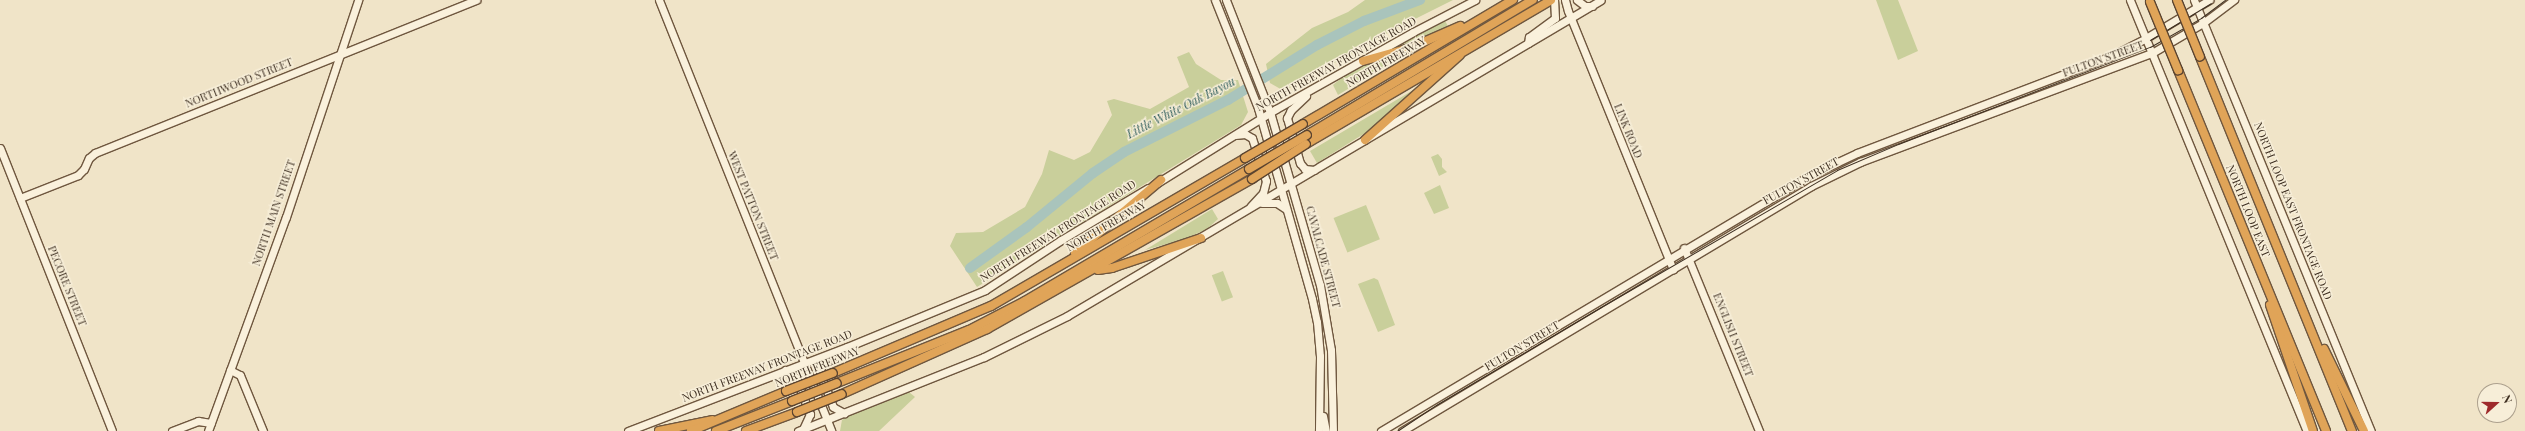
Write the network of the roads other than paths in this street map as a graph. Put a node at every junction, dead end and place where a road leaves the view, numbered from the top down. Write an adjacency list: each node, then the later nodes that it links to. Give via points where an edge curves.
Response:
1 (358, 0): 30 (main road, NORTH MAIN STREET)
2 (476, 0): 30 (main road, NORTHWOOD STREET)
3 (659, 0): 57 (main road, WEST PATTON STREET)
4 (1215, 0): 27 (main road, CAVALCADE STREET)
5 (1226, 0): 25 (main road, CAVALCADE STREET)
6 (1475, 0): 31 (main road, NORTH FREEWAY FRONTAGE ROAD)
7 (1513, 0): 21 (highway, NORTH FREEWAY)
8 (1534, 0): 36 (highway, NORTH FREEWAY)
9 (1553, 0): 26 (main road, via 1555,18 1529,37); 28 (highway, NORTH FREEWAY)
10 (1565, 0): 22 (main road, LINK ROAD)
11 (1577, 0): 19 (main road, via 1585,6)
12 (1601, 0): 19 (main road)
13 (2130, 0): 24 (main road)
14 (2177, 0): 52 (highway, NORTH LOOP EAST, bridge)
15 (2194, 0): 20 (main road, NORTH LOOP EAST FRONTAGE ROAD)
16 (2209, 0): 20 (main road, FULTON STREET)
17 (2234, 0): 23 (main road, FULTON STREET)
18 (2150, 1): 50 (highway, NORTH LOOP EAST, bridge)
19 (1592, 6): 22 (main road)
20 (2197, 8): 23 (main road, NORTH LOOP EAST FRONTAGE ROAD); 24 (main road, FULTON STREET)
21 (1494, 12): 31 (highway, via 1410,48); 53 (highway, NORTH FREEWAY, bridge)
22 (1571, 18): 26 (main road); 49 (main road, LINK ROAD)
23 (2203, 23): 29 (main road, FULTON STREET); 87 (main road, NORTH LOOP EAST FRONTAGE ROAD)
24 (2146, 38): 29 (main road); 48 (main road, FULTON STREET, via 2111,56 1848,156 1808,176)
25 (1242, 42): 27 (main road); 33 (main road, CAVALCADE STREET)
26 (1528, 43): 37 (main road)
27 (1233, 46): 34 (main road, CAVALCADE STREET)
28 (1465, 50): 36 (highway, NORTH FREEWAY); 37 (highway, via 1452,65)
29 (2152, 53): 51 (main road, FULTON STREET, via 1860,162 1811,186); 82 (main road)
30 (339, 54): 43 (main road, NORTHWOOD STREET, via 95,153 78,175); 58 (main road, NORTH MAIN STREET, via 286,217)
31 (1363, 61): 32 (main road, NORTH FREEWAY FRONTAGE ROAD)
32 (1312, 90): 33 (main road, NORTH FREEWAY FRONTAGE ROAD); 39 (main road, via 1291,110 1287,118 1300,164 1308,170)
33 (1270, 112): 34 (main road, NORTH FREEWAY FRONTAGE ROAD); 41 (main road, CAVALCADE STREET)
34 (1261, 118): 35 (main road, NORTH FREEWAY FRONTAGE ROAD); 42 (main road, CAVALCADE STREET)
35 (1231, 136): 40 (main road, NORTH FREEWAY FRONTAGE ROAD); 45 (main road, via 1245,134 1252,138 1266,181 1263,192)
36 (1307, 140): 54 (highway, NORTH FREEWAY, bridge, via 1252,179); 73 (highway, NORTH FREEWAY, bridge, via 1249,169 1024,301 969,330)
37 (1365, 140): 39 (main road)
38 (0, 148): 43 (main road, PECORE STREET)
39 (1318, 168): 41 (main road)
40 (1161, 180): 53 (highway); 56 (main road, NORTH FREEWAY FRONTAGE ROAD, via 1061,240 985,290)
41 (1291, 184): 42 (main road); 78 (main road, CAVALCADE STREET, via 1320,285 1328,323)
42 (1281, 191): 44 (main road); 46 (main road, CAVALCADE STREET)
43 (20, 198): 66 (main road, PECORE STREET)
44 (1258, 203): 45 (main road); 46 (main road, via 1277,203)
45 (1250, 208): 47 (main road)
46 (1286, 209): 60 (main road, CAVALCADE STREET, via 1316,316 1320,356)
47 (1201, 238): 54 (highway, via 1112,268); 61 (main road, via 1043,329 984,357)
48 (1684, 248): 49 (main road, FULTON STREET); 51 (main road, ENGLISH STREET)
49 (1668, 259): 55 (main road, LINK ROAD); 79 (main road, FULTON STREET)
50 (2256, 259): 83 (highway, via 2288,362); 84 (highway, NORTH LOOP EAST)
51 (1691, 260): 55 (main road, FULTON STREET); 81 (main road, ENGLISH STREET)
52 (2284, 262): 85 (highway, NORTH LOOP EAST); 86 (highway)
53 (1058, 268): 62 (highway, NORTH FREEWAY, bridge, via 969,316)
54 (1093, 270): 74 (highway, NORTH FREEWAY, bridge, via 987,329 842,394)
55 (1673, 270): 80 (main road, FULTON STREET)
56 (835, 351): 57 (main road, NORTH FREEWAY FRONTAGE ROAD); 61 (main road, via 821,366 820,373 833,407)
57 (803, 363): 59 (main road, NORTH FREEWAY FRONTAGE ROAD); 63 (main road, WEST PATTON STREET)
58 (230, 370): 64 (main road, NORTH MAIN STREET); 69 (main road, via 240,375)
59 (785, 370): 65 (main road, via 796,378 810,414); 70 (main road, NORTH FREEWAY FRONTAGE ROAD)
60 (1320, 400): 76 (main road, CAVALCADE STREET); 77 (main road)
61 (844, 414): 63 (main road)
62 (722, 418): 71 (highway); 72 (highway, NORTH FREEWAY)
63 (827, 420): 65 (main road); 75 (main road, WEST PATTON STREET)
64 (210, 423): 67 (main road, via 198,420); 68 (main road, NORTH MAIN STREET)
65 (800, 430)
66 (112, 431)
67 (172, 431)
68 (208, 431)
69 (263, 431)
70 (628, 431)
71 (659, 431)
72 (691, 431)
73 (716, 431)
74 (746, 431)
75 (831, 431)
76 (1320, 431)
77 (1326, 431)
78 (1333, 431)
79 (1381, 431)
80 (1402, 431)
81 (1759, 431)
82 (2307, 431)
83 (2313, 431)
84 (2326, 431)
85 (2352, 431)
86 (2364, 431)
87 (2371, 431)

